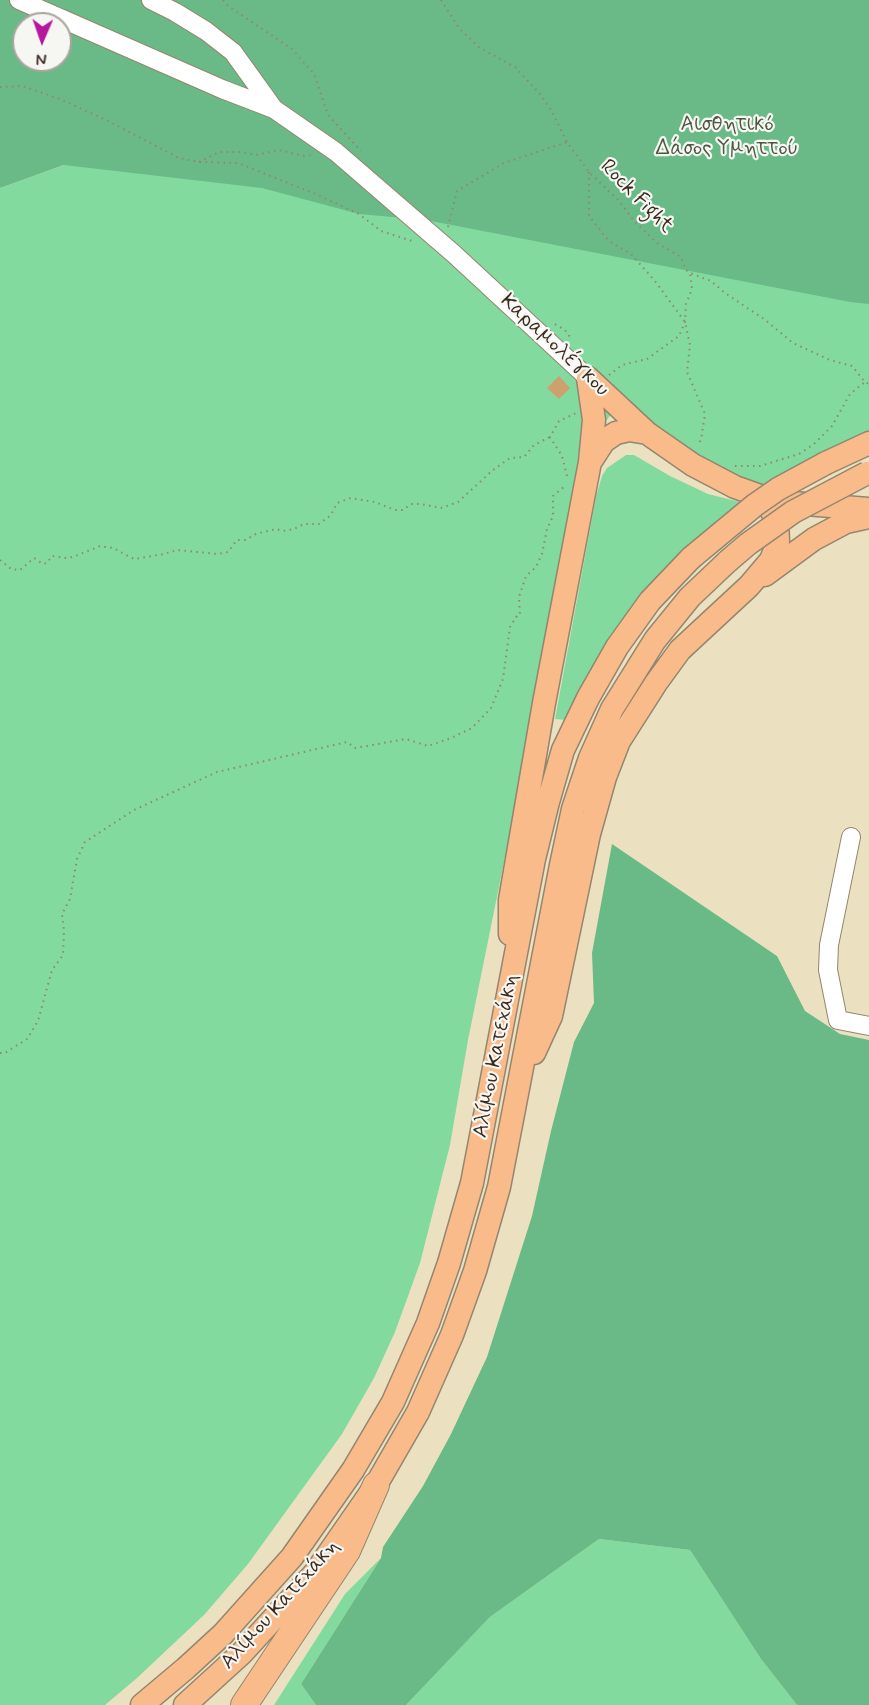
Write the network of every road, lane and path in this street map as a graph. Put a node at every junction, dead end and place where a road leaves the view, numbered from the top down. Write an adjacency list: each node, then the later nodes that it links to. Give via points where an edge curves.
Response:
1 (19, 0): 6 (street)
2 (151, 0): 6 (street, via 206,31 232,52)
3 (223, 0): 9 (path, via 292,49 314,74 328,115)
4 (441, 0): 7 (path, Rock Fight, via 459,28 480,48 515,67 540,94)
5 (0, 87): 10 (path, via 22,86 60,99 179,158)
6 (274, 109): 8 (street, Καραμολέγκου)
7 (567, 142): 11 (path, Rock Fight); 12 (path, via 516,158 457,191 447,230)
8 (336, 152): 10 (path, via 304,156 279,150 256,155 219,152); 12 (street, Καραμολέγκου)
9 (364, 154)
10 (199, 162): 12 (path, via 238,164 318,195 359,214 381,231 414,243)
11 (589, 172): 13 (path, Rock Fight, via 657,243 681,257); 14 (path, via 589,216 609,242 631,254)
12 (436, 229): 15 (street, Καραμολέγκου)
13 (690, 273): 14 (path, via 692,289); 16 (path, Rock Fight, via 711,281 794,343 852,366)
14 (685, 322): 15 (path, via 679,336 647,359); 22 (path, via 690,345 687,372 705,414 701,440)
15 (596, 377): 19 (main road, Καραμολέγκου); 23 (main road)
16 (865, 382): 17 (path); 24 (path, via 850,394 832,426 799,454 760,466)
17 (869, 384)
18 (576, 413): 20 (path, via 559,421)
19 (647, 433): 23 (main road, via 615,433 604,441); 26 (main road, Καραμολέγκου, via 710,474)
20 (550, 437): 29 (path, via 534,445 524,458 510,458 493,470 458,502 441,508 411,504 395,510 351,498 337,503 331,515 319,524 256,534 237,540 228,552 218,554 177,549 134,559 100,546 73,557 52,556 43,564 34,558 20,570 11,569); 34 (path, via 562,456 567,484 553,496 553,516 542,554 526,576 519,597 520,615 510,627 503,679 491,708 472,728 428,746 406,740 355,748 346,742 217,772 134,810 85,842 62,914 63,955 52,970 38,1021 27,1040)
21 (869, 443): 32 (main road, Αλίμου Κατεχάκη, bridge, via 778,489 732,522 650,601 617,647 588,698 554,777)
22 (692, 450)
23 (590, 462): 32 (main road, via 510,900)
24 (735, 466)
25 (868, 472): 35 (main road, Αλίμου Κατεχάκη, bridge, via 793,512 728,561 690,597 655,640 612,709 573,809)
26 (763, 497): 27 (main road, Καραμολέγκου, via 813,506); 30 (main road, via 777,520 778,542 771,560)
27 (869, 509)
28 (869, 518): 30 (main road, via 846,522 814,539)
29 (0, 560)
30 (749, 586): 35 (main road, via 680,650 619,741 589,834 551,1016)
31 (851, 837): 33 (street, via 829,945 828,970 838,1020)
32 (508, 998): 37 (main road, Αλίμου Κατεχάκη, via 472,1183 457,1236 428,1323 393,1402 353,1470 292,1557 224,1634)
33 (869, 1026)
34 (0, 1053)
35 (519, 1084): 36 (main road, Αλίμου Κατεχάκη, via 499,1187 475,1271 418,1413)
36 (376, 1485): 38 (main road, Αλίμου Κατεχάκη, via 315,1573 242,1653); 39 (highway, via 347,1551)
37 (142, 1705)
38 (185, 1705)
39 (244, 1705)

